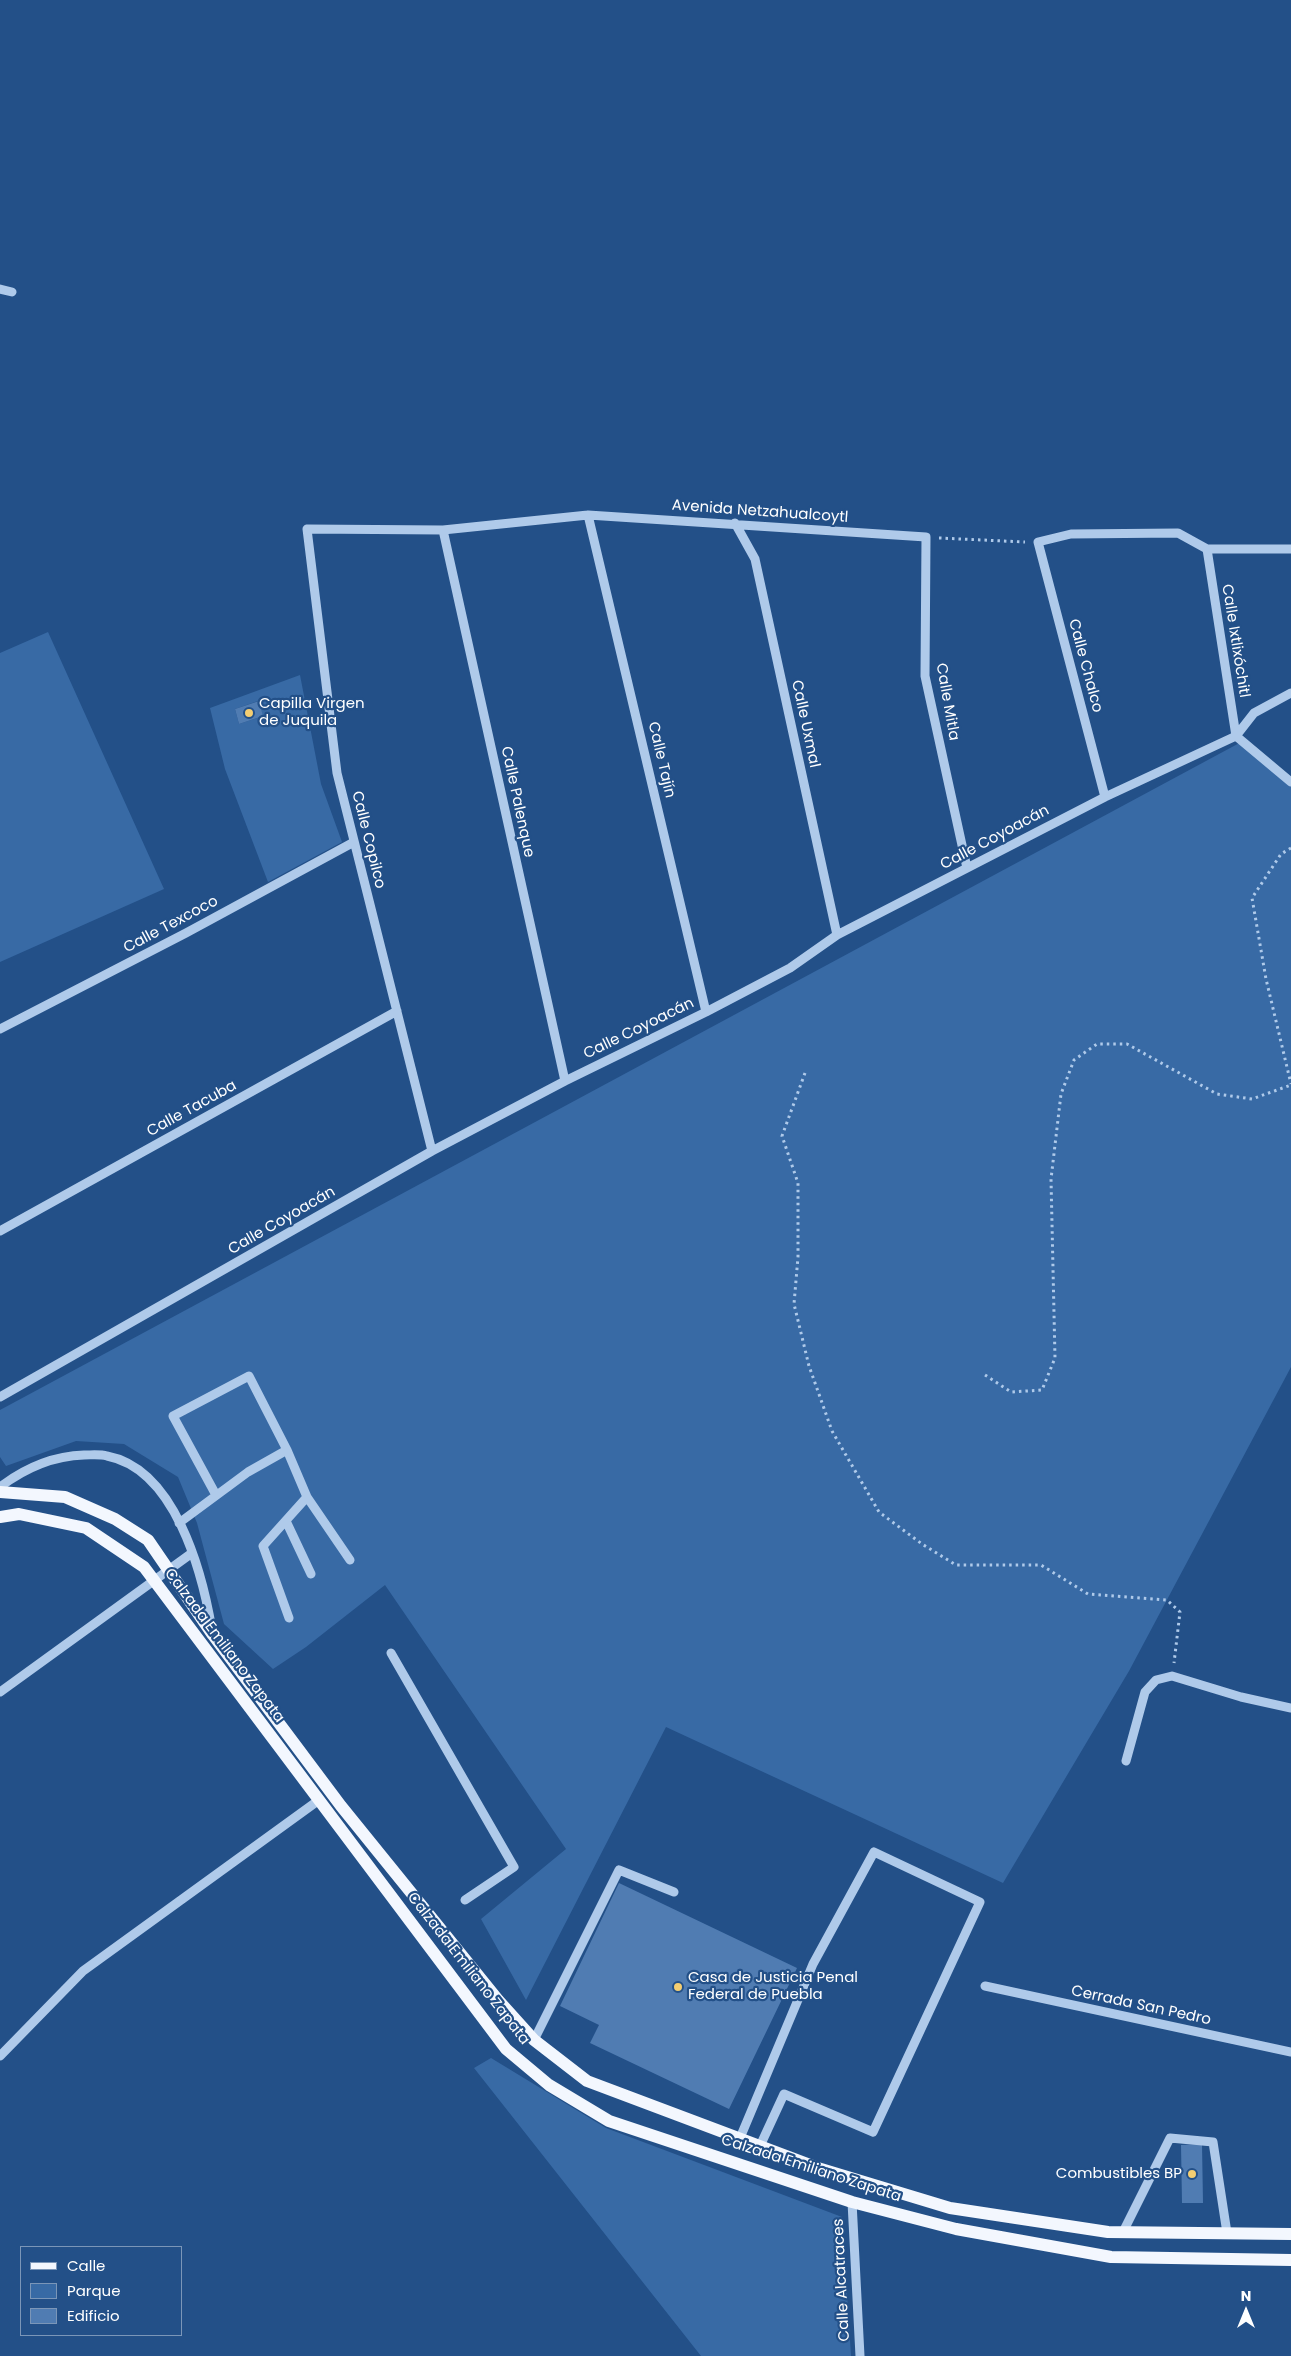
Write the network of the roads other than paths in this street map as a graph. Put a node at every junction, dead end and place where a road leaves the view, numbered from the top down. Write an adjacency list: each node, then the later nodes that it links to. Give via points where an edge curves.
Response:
1 (0, 289): 2 (street)
2 (12, 292)
3 (588, 515): 4 (street, Avenida Netzahualcoytl); 6 (street, Avenida Netzahualcoytl); 18 (street, Calle Tajín)
4 (735, 523): 7 (street, Avenida Netzahualcoytl); 16 (street, Calle Uxmal, via 755,560)
5 (307, 529): 6 (street, Avenida Netzahualcoytl); 14 (street, Calle Copilco, via 338,773)
6 (443, 530): 20 (street, Calle Palenque)
7 (926, 537): 15 (street, Calle Mitla, via 925,676)
8 (1206, 549): 9 (street); 11 (street, Calle Ixtlixóchitl); 13 (street, Calle Chalco, via 1178,533 1071,534 1038,542)
9 (1291, 549)
10 (1291, 693): 11 (street, Calle Coyoacán, via 1254,714)
11 (1236, 736): 12 (street); 13 (street, Calle Coyoacán)
12 (1291, 782)
13 (1105, 797): 15 (street, Calle Coyoacán)
14 (354, 842): 17 (street, Calle Copilco); 19 (street, Calle Texcoco)
15 (967, 868): 16 (street, Calle Coyoacán)
16 (837, 935): 18 (street, Calle Coyoacán, via 790,968)
17 (397, 1011): 21 (street, Calle Copilco); 22 (street, Calle Tacuba)
18 (706, 1012): 20 (street, Calle Coyoacán)
19 (0, 1029)
20 (565, 1081): 21 (street, Calle Coyoacán)
21 (432, 1151): 23 (street, Calle Coyoacán)
22 (0, 1230)
23 (0, 1396)
24 (287, 1450): 27 (street); 27 (street, via 249,1376 173,1416); 28 (street)
25 (0, 1487): 31 (street, via 22,1472 51,1459 105,1455 128,1463 150,1478)
26 (0, 1492): 34 (main road, Calzada Emiliano Zapata, via 65,1497 115,1518 148,1540)
27 (216, 1494): 31 (street)
28 (307, 1497): 30 (street); 33 (street)
29 (0, 1517): 36 (main road, Calzada Emiliano Zapata, via 19,1514 86,1528 144,1567)
30 (286, 1521): 35 (street); 37 (street, via 263,1546)
31 (179, 1523): 32 (street)
32 (192, 1553): 34 (street); 38 (street, via 203,1587)
33 (350, 1560)
34 (169, 1570): 36 (street); 38 (main road, Calzada Emiliano Zapata)
35 (311, 1574)
36 (154, 1580): 40 (street); 43 (main road, Calzada Emiliano Zapata)
37 (289, 1618)
38 (212, 1635): 47 (main road, Calzada Emiliano Zapata, via 341,1806)
39 (391, 1653): 45 (street, via 514,1867)
40 (0, 1692)
41 (1291, 1708): 42 (street, via 1242,1698 1172,1676 1156,1680 1145,1692)
42 (1126, 1761)
43 (319, 1800): 49 (street, via 84,1971); 52 (main road, Calzada Emiliano Zapata, via 506,2049 549,2085 609,2121)
44 (674, 1892): 47 (street, via 619,1870)
45 (465, 1900)
46 (985, 1986): 48 (street, Cerrada San Pedro)
47 (534, 2040): 50 (main road, Calzada Emiliano Zapata, via 587,2082)
48 (1291, 2052)
49 (0, 2056)
50 (740, 2138): 51 (main road, Calzada Emiliano Zapata); 51 (street, via 813,1964 874,1852 980,1902 873,2132 784,2094)
51 (760, 2146): 53 (main road, Calzada Emiliano Zapata, via 821,2169 950,2208)
52 (852, 2202): 56 (main road, Calzada Emiliano Zapata, via 956,2229 1111,2257); 57 (street, Calle Alcatraces)
53 (1123, 2232): 54 (main road, Calzada Emiliano Zapata); 54 (street, via 1170,2138 1213,2142)
54 (1227, 2233): 55 (main road, Calzada Emiliano Zapata)
55 (1291, 2234)
56 (1291, 2260)
57 (860, 2356)

